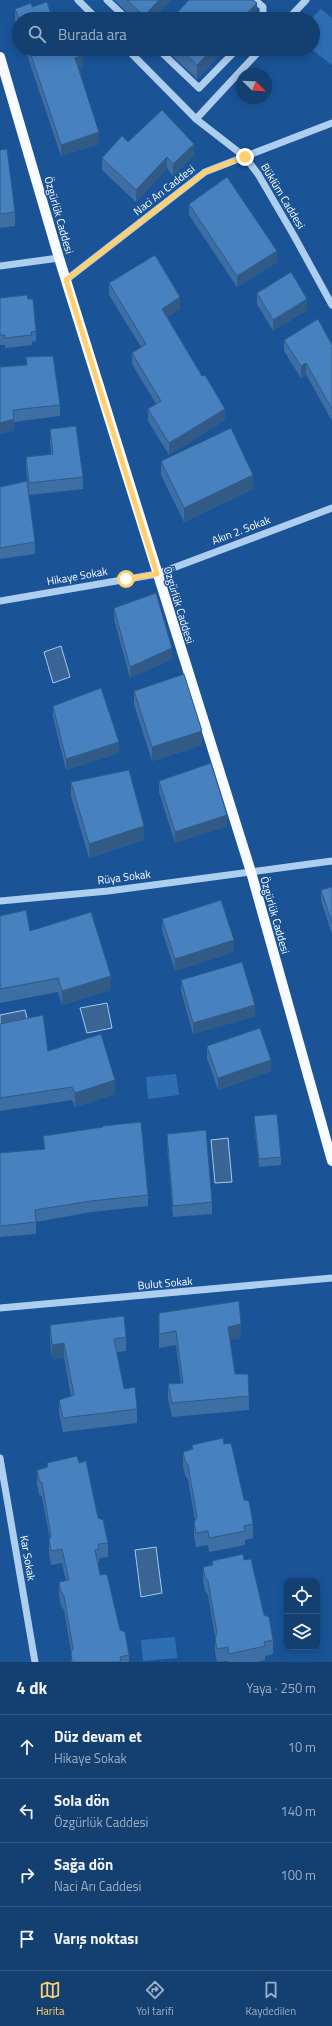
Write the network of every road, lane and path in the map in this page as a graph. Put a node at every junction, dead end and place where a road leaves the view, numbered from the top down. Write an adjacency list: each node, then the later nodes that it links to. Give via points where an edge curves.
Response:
1 (78, 0): 5 (street)
2 (107, 0): 6 (street)
3 (255, 0): 7 (street, via 262,7)
4 (306, 0): 8 (street)
5 (90, 12)
6 (120, 12)
7 (262, 12)
8 (295, 12)
9 (134, 56): 14 (street, Büklüm Caddesi)
10 (165, 56): 11 (street, via 199,88)
11 (230, 56)
12 (254, 56): 14 (street)
13 (0, 57): 17 (main road, Özgürlük Caddesi)
14 (196, 119): 16 (street, Büklüm Caddesi)
15 (332, 123): 16 (street, Naci Arı Caddesi)
16 (245, 157): 19 (street, Naci Arı Caddesi, via 205,172); 20 (street, Büklüm Caddesi, via 258,174)
17 (59, 258): 18 (street); 19 (main road, Özgürlük Caddesi)
18 (0, 266)
19 (66, 280): 23 (main road, Özgürlük Caddesi)
20 (329, 293): 21 (street, Büklüm Caddesi)
21 (332, 305)
22 (332, 508): 23 (street, Akın 2. Sokak)
23 (157, 574): 24 (street, Hikaye Sokak); 26 (main road, Özgürlük Caddesi)
24 (0, 601)
25 (332, 861): 26 (street, Rüya Sokak)
26 (251, 872): 27 (street, Rüya Sokak, via 108,891); 28 (main road, Özgürlük Caddesi)
27 (0, 900)
28 (332, 1161)
29 (332, 1278): 30 (street, Bulut Sokak)
30 (0, 1308)
31 (0, 1458): 32 (street, Kar Sokak)
32 (35, 1662)

